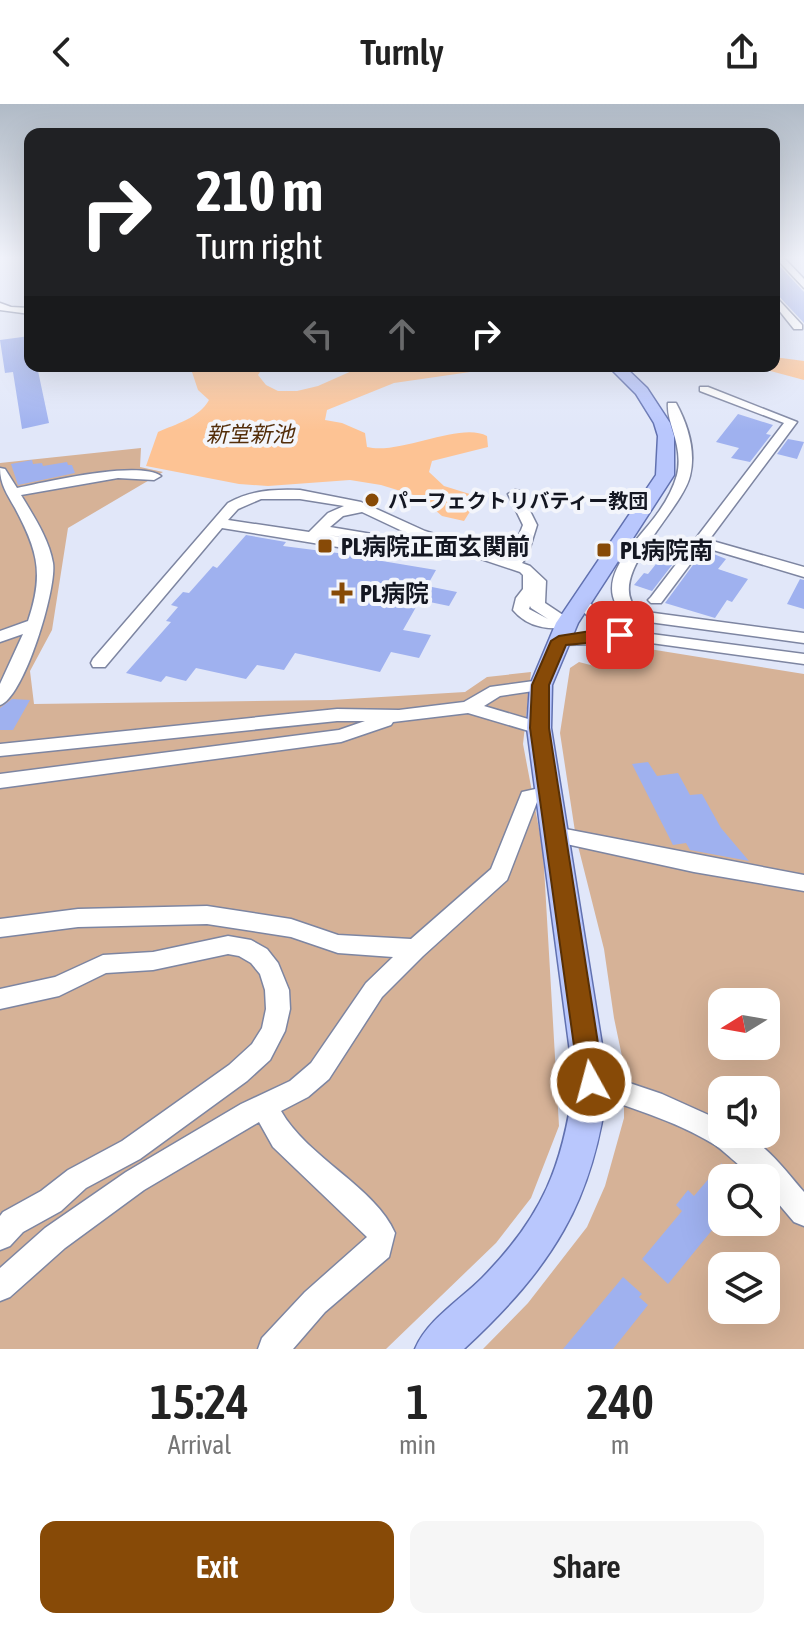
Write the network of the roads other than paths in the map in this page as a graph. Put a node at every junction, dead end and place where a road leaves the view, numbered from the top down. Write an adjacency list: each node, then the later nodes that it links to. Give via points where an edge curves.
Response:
1 (621, 372): 14 (main road, via 642,391 662,423 665,475)
2 (704, 389): 10 (street, via 791,422)
3 (672, 406): 18 (street, via 685,444 683,482 620,578 622,604 634,615)
4 (0, 472): 6 (street)
5 (154, 476): 6 (street, via 118,474)
6 (14, 492): 15 (street, via 46,566 40,614)
7 (515, 494): 11 (street, via 530,525 520,557)
8 (368, 509): 9 (street, via 340,510 315,533); 9 (street, via 324,498 244,497); 11 (street, via 416,532)
9 (218, 523): 20 (street)
10 (701, 542): 12 (street); 13 (street)
11 (512, 564): 14 (street, via 530,573 531,590 521,610 526,617 543,624)
12 (804, 572)
13 (656, 600)
14 (568, 622): 16 (street, via 597,635); 16 (street, via 601,619); 21 (main road)
15 (32, 625): 17 (street); 22 (street)
16 (643, 635): 19 (street)
17 (0, 637)
18 (804, 638)
19 (804, 659)
20 (99, 663)
21 (541, 685): 23 (street, via 496,691); 25 (main road)
22 (0, 699)
23 (468, 707): 24 (street); 25 (street)
24 (399, 716): 26 (street, via 322,716); 27 (street, via 341,736)
25 (539, 728): 28 (main road)
26 (0, 750)
27 (0, 781)
28 (549, 793): 29 (main road); 32 (street, via 529,797 500,874)
29 (555, 835): 30 (street); 34 (main road)
30 (804, 883)
31 (0, 928): 32 (street, via 78,918 207,915 291,928 338,944)
32 (415, 949): 35 (street, via 374,990 320,1071)
33 (0, 999): 37 (street, via 59,986 103,964 153,961 228,945 259,956 270,970 278,1009 261,1052 238,1073 131,1150 13,1222)
34 (591, 1082): 36 (street, via 650,1099 718,1131 767,1171); 40 (main road, via 588,1126 557,1213 490,1300)
35 (265, 1108): 38 (street, via 135,1181 55,1238); 39 (street, via 282,1138 381,1233 379,1247 315,1302)
36 (804, 1212)
37 (0, 1236)
38 (0, 1287)
39 (273, 1349)
40 (435, 1349)

